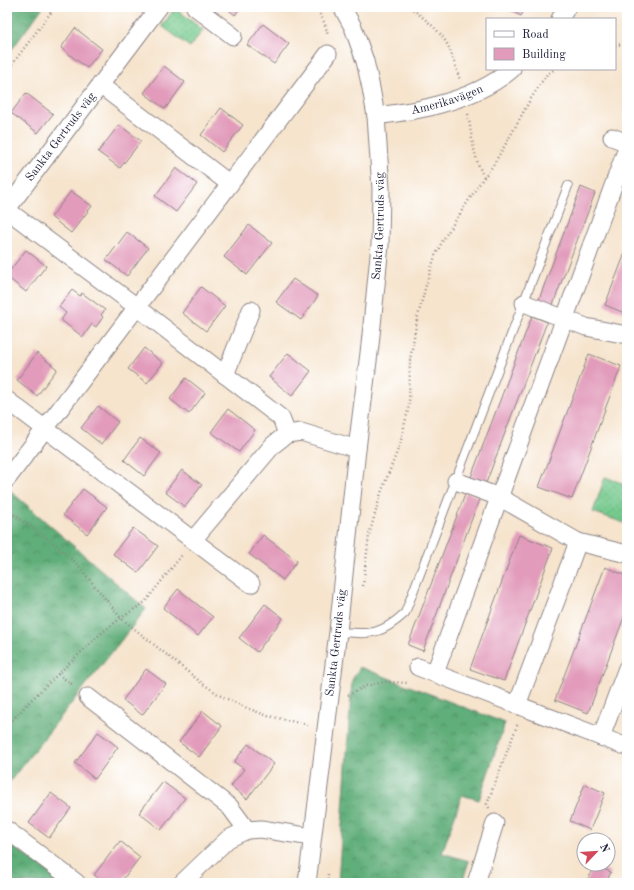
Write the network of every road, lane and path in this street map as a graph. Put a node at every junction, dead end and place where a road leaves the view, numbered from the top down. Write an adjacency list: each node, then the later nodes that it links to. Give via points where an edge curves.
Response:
1 (55, 7): 14 (path)
2 (159, 7): 15 (street, Sankta Gertruds väg)
3 (195, 7): 8 (street)
4 (316, 7): 11 (path, via 329,39)
5 (342, 7): 16 (street, Sankta Gertruds väg, via 365,62)
6 (567, 7): 7 (street)
7 (561, 18)
8 (233, 36)
9 (627, 44): 10 (path)
10 (616, 45)
11 (328, 54): 18 (street)
12 (511, 70): 16 (street, Amerikavägen, via 465,97 436,106)
13 (553, 70): 39 (path, via 547,74 530,100 492,167 444,238 435,256 417,320 410,360 409,406 400,444 381,493 369,535)
14 (7, 71)
15 (100, 85): 18 (street, Sankta Gertruds väg); 20 (street, Sankta Gertruds väg)
16 (376, 116): 30 (street, Sankta Gertruds väg, via 382,189 380,245)
17 (627, 148): 24 (street)
18 (230, 184): 22 (street)
19 (568, 186): 21 (lane)
20 (7, 210): 22 (street, Sankta Gertruds väg)
21 (524, 303): 24 (street); 32 (lane)
22 (137, 307): 26 (street, Sankta Gertruds väg); 28 (street)
23 (251, 310): 26 (street)
24 (564, 318): 25 (street, via 586,327); 33 (street)
25 (627, 335)
26 (225, 375): 29 (street, Sankta Gertruds väg, via 281,418)
27 (7, 400): 28 (street)
28 (45, 429): 31 (street); 35 (street)
29 (287, 434): 30 (street, via 301,432); 35 (street, via 273,445)
30 (357, 449): 41 (street, Sankta Gertruds väg)
31 (7, 480)
32 (456, 481): 33 (street); 41 (lane, via 406,613 386,628 375,632)
33 (499, 497): 36 (street); 44 (street)
34 (7, 510): 40 (path, via 76,562)
35 (193, 540): 38 (street); 40 (path, via 145,602)
36 (578, 542): 37 (street); 46 (street)
37 (627, 554)
38 (251, 584)
39 (362, 588)
40 (121, 618): 47 (path, via 99,635); 48 (path, via 202,684 221,696 268,716)
41 (338, 632): 48 (street, Sankta Gertruds väg)
42 (418, 666): 44 (street)
43 (627, 668): 49 (street)
44 (434, 673): 46 (street)
45 (88, 697): 53 (street, via 230,807)
46 (518, 712): 49 (street); 51 (path, via 487,804)
47 (7, 726)
48 (326, 728): 54 (street, Sankta Gertruds väg)
49 (601, 737): 50 (street)
50 (622, 745)
51 (495, 823): 60 (street)
52 (7, 830): 56 (street)
53 (247, 830): 54 (street, via 261,829); 57 (street, via 228,839)
54 (312, 837): 58 (street, Sankta Gertruds väg)
55 (328, 868): 59 (path)
56 (77, 883)
57 (182, 883)
58 (307, 883)
59 (327, 883)
60 (476, 883)

